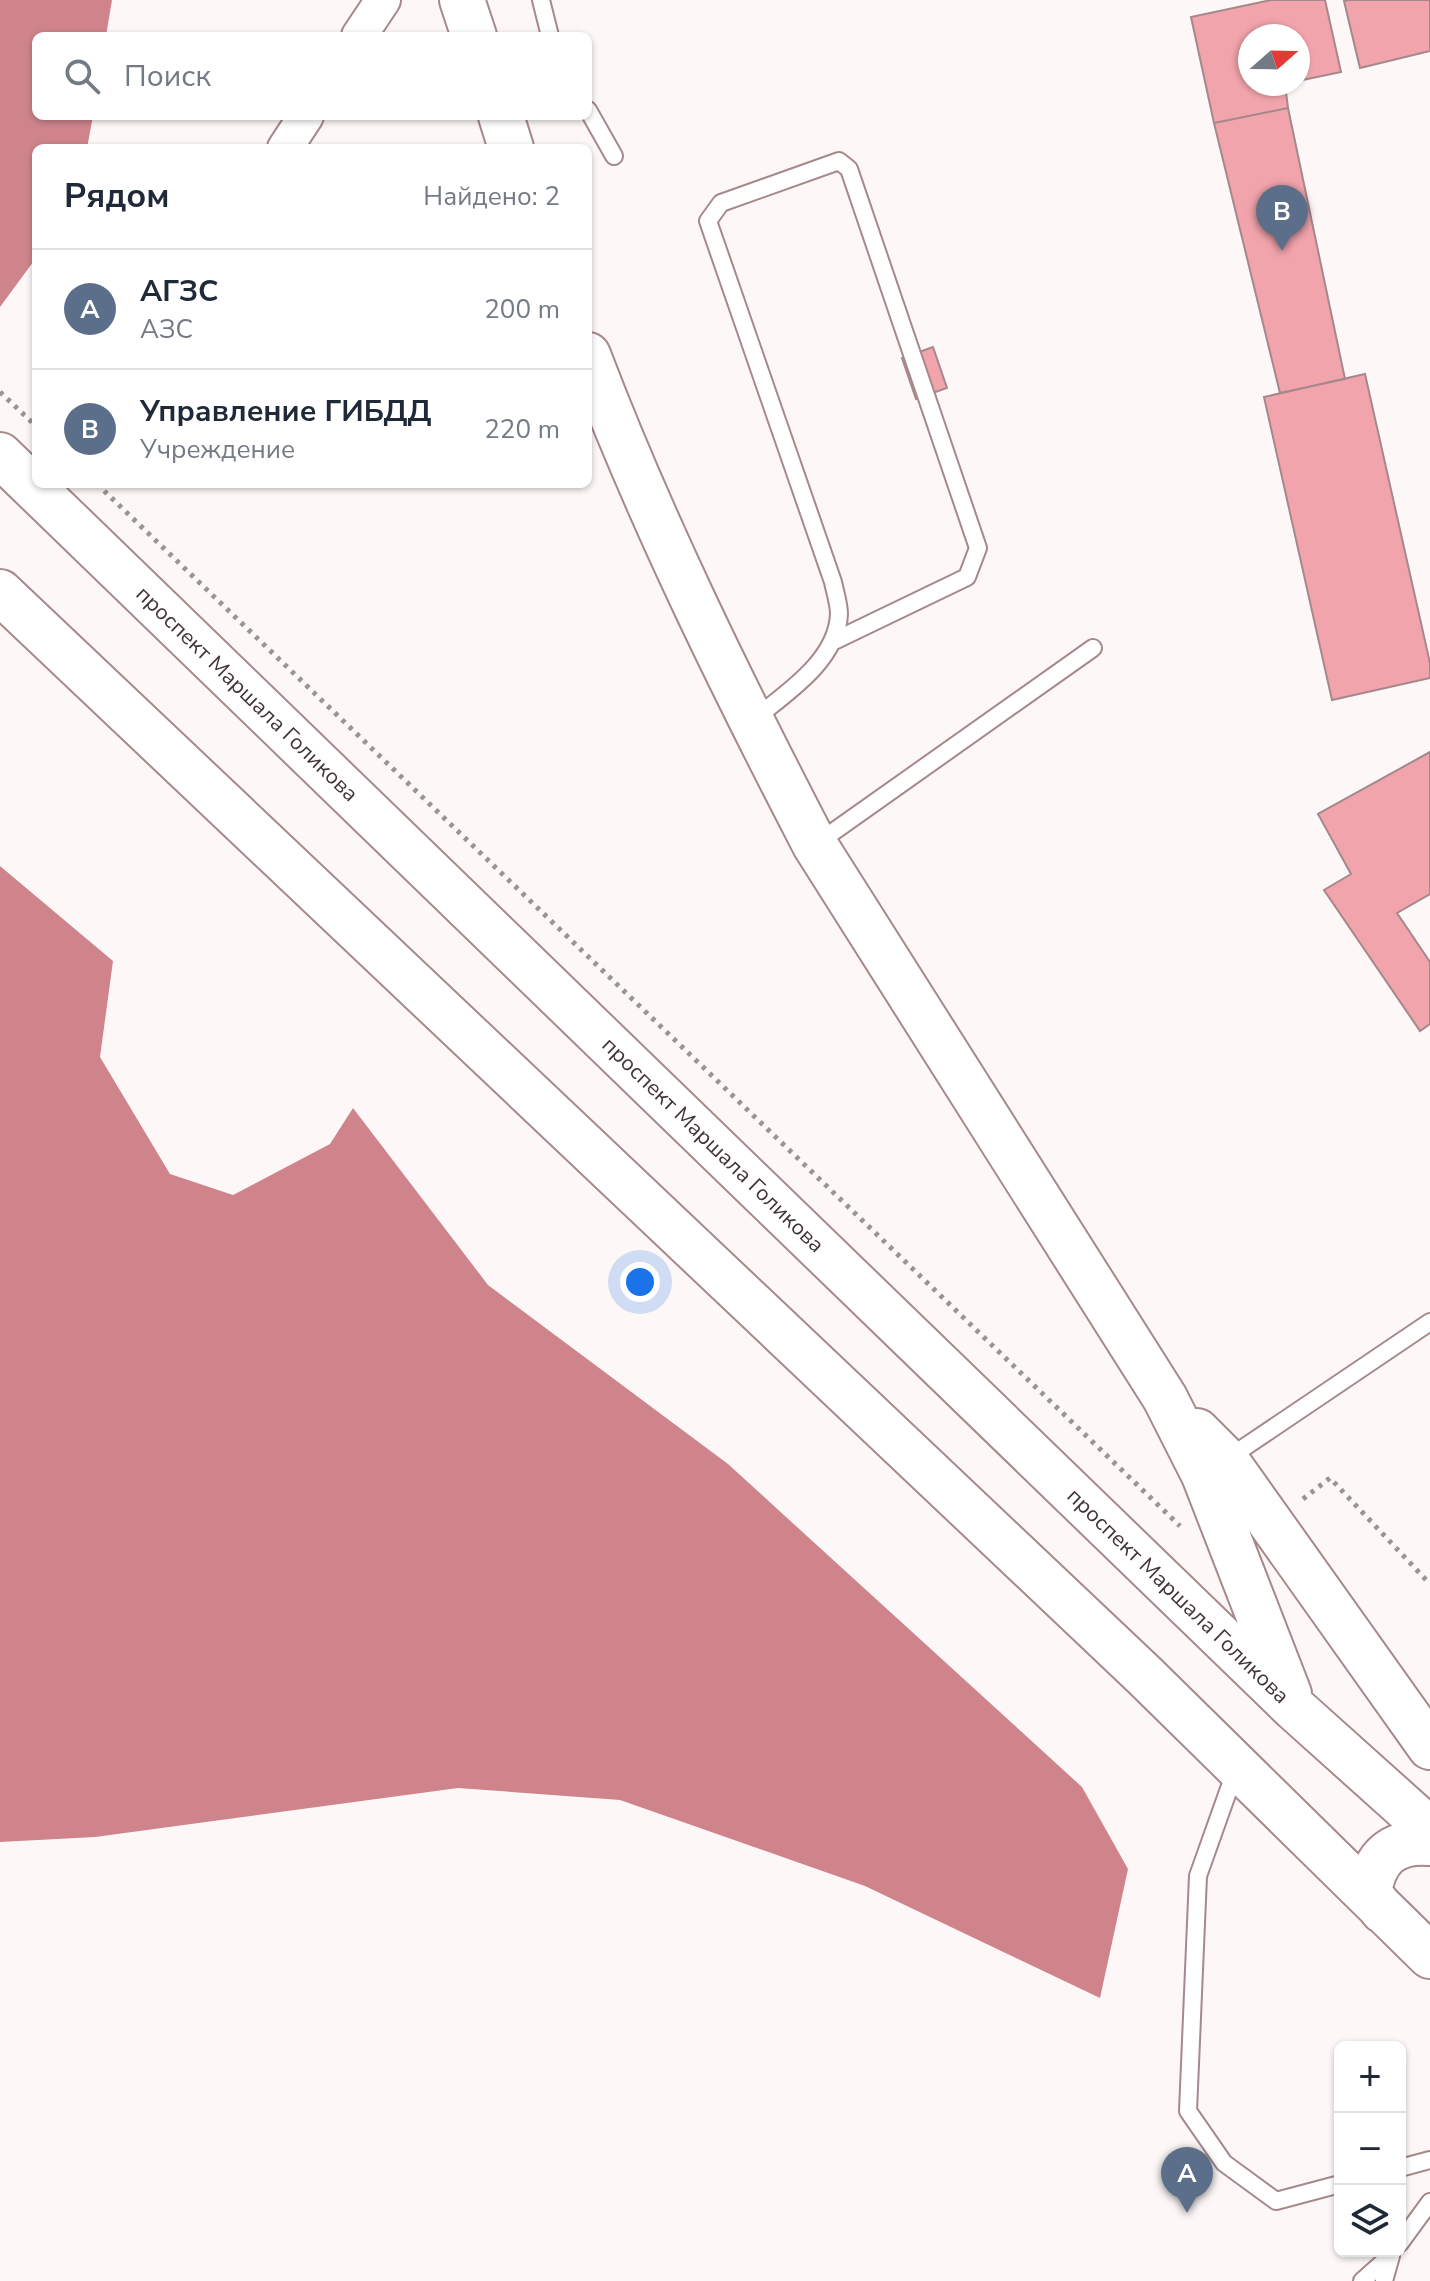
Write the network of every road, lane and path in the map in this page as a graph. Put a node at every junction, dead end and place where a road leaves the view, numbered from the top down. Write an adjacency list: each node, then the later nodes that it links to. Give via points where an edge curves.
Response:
1 (383, 0): 4 (street)
2 (462, 0): 5 (main road)
3 (541, 0): 6 (lane)
4 (362, 32)
5 (473, 32)
6 (549, 32)
7 (592, 117): 12 (lane)
8 (303, 120): 10 (street)
9 (502, 120): 11 (main road)
10 (288, 144)
11 (510, 144)
12 (614, 156)
13 (592, 364): 23 (main road)
14 (0, 392): 15 (path)
15 (32, 422)
16 (0, 455): 17 (main road, проспект Маршала Голикова)
17 (32, 486)
18 (34, 488): 31 (main road, проспект Маршала Голикова)
19 (101, 488): 29 (path, via 1202,1548)
20 (0, 592): 33 (main road)
21 (832, 642): 21 (lane, via 839,613 833,582 708,221 721,203 839,161 849,169 978,548 967,577); 23 (lane, via 809,674)
22 (1093, 648): 24 (lane)
23 (752, 721): 24 (main road)
24 (815, 845): 26 (main road)
25 (1430, 1322): 27 (lane)
26 (1165, 1398): 27 (main road); 29 (main road)
27 (1226, 1460): 28 (main road)
28 (1272, 1524): 30 (path, via 1330,1478); 32 (main road)
29 (1230, 1542): 31 (main road)
30 (1430, 1584)
31 (1294, 1708): 34 (main road, проспект Маршала Голикова)
32 (1430, 1747)
33 (1237, 1768): 36 (main road); 40 (lane, via 1198,1876 1188,2111 1224,2163 1276,2201)
34 (1430, 1830)
35 (1430, 1843): 36 (main road, via 1411,1841 1388,1852 1372,1870 1369,1893)
36 (1383, 1911): 37 (main road)
37 (1430, 1956)
38 (1430, 2160): 39 (lane)
39 (1406, 2166)
40 (1336, 2185)
41 (1430, 2202): 42 (lane)
42 (1406, 2235)
43 (1389, 2257): 45 (lane)
44 (1391, 2257): 46 (lane)
45 (1362, 2281)
46 (1384, 2281)

